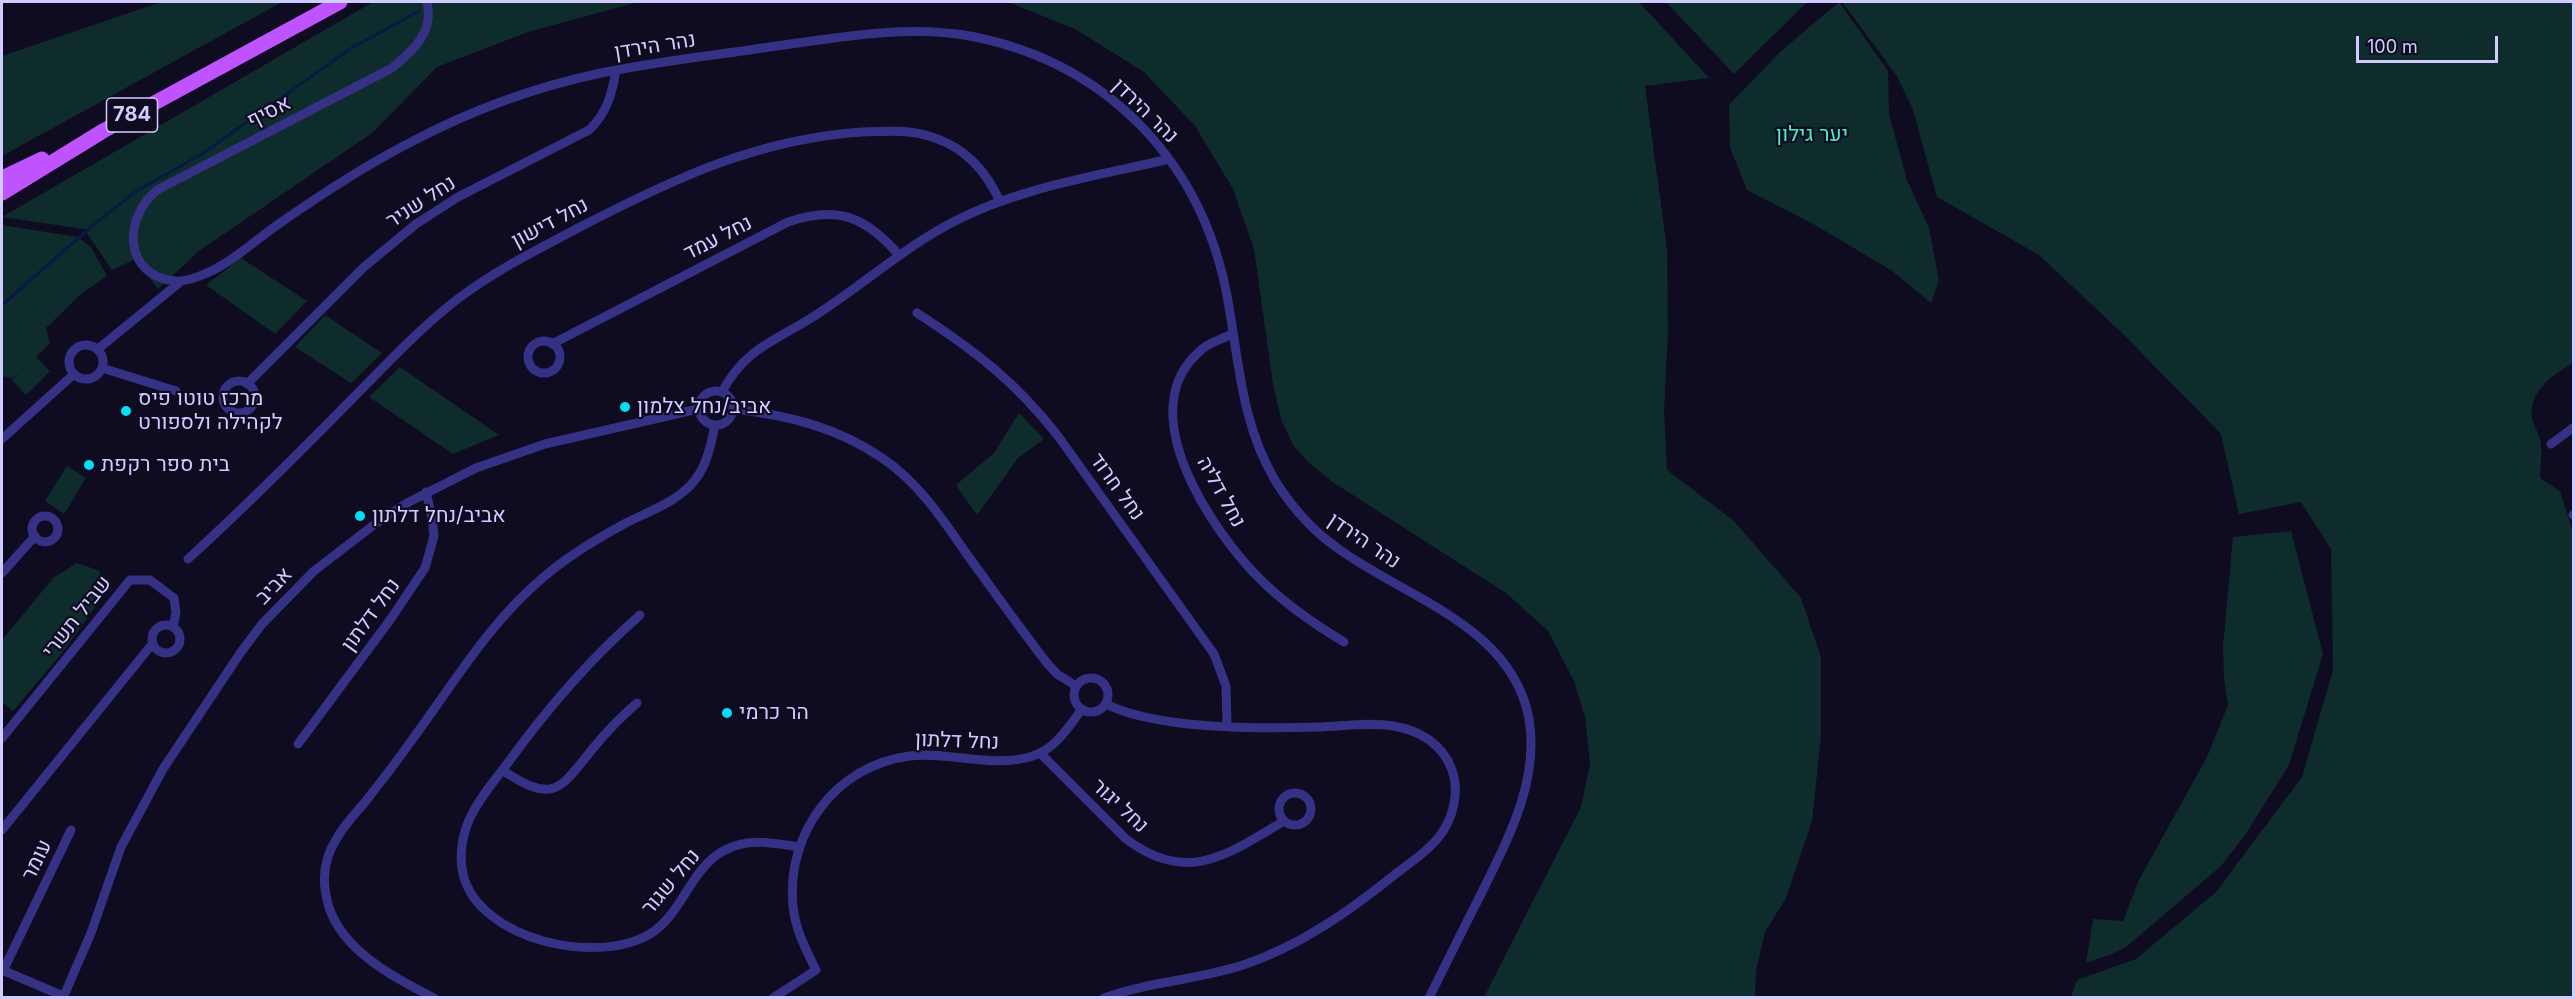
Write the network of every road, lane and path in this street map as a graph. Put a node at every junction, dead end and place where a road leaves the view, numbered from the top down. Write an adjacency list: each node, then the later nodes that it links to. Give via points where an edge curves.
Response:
1 (340, 2): 4 (main road, 784)
2 (426, 2): 10 (street, אסיף, via 429,10 425,34 392,68 146,199 137,213 132,244 147,268)
3 (616, 70): 5 (street, נהר הירדן, via 845,37 911,31 971,36 1026,51 1074,73 1116,102 1152,136); 10 (street, נהר הירדן, via 508,100 418,138 330,189 211,272); 17 (street, נחל שניר, via 608,104 589,130 458,197 416,224 364,267)
4 (71, 149): 6 (main road); 7 (main road, 784)
5 (1169, 159): 8 (street); 12 (street, נהר הירדן, via 1203,216 1215,249)
6 (2, 178)
7 (2, 194)
8 (1000, 201): 9 (street, via 953,222); 28 (street, נחל דישון, via 990,180 960,151 936,138 899,130 783,143 687,174 525,256 455,302 408,342)
9 (899, 255): 13 (street, נחל עמד, via 880,234 852,218 829,213 802,217); 19 (street, via 817,315 750,354)
10 (179, 282): 14 (street)
11 (917, 312): 38 (street, נחל חרוד, via 1001,373 1058,436 1210,648 1226,686)
12 (1232, 334): 32 (street, נחל דליה, via 1199,351 1185,369 1173,408 1176,443 1199,496 1243,561 1293,608); 52 (street, נהר הירדן, via 1251,425 1274,479 1291,503 1336,547 1466,626 1502,660 1525,701 1531,750 1519,809)
13 (552, 344)
14 (98, 349): 15 (street, via 104,360); 16 (street, via 85,344 75,348 69,364)
15 (102, 368): 16 (street, via 89,379); 18 (street)
16 (74, 374): 24 (street)
17 (247, 384)
18 (176, 391)
19 (722, 392): 20 (street); 21 (street, via 704,395)
20 (733, 409): 22 (street, via 727,421); 34 (street, via 798,419 856,442 884,459 933,506 1047,663)
21 (698, 410): 22 (street, via 704,421); 26 (street, אביב, via 519,452)
22 (714, 425): 49 (street, via 706,459 688,487 566,560 504,614 337,838 325,867 324,882 336,924 368,958)
23 (2574, 427): 25 (street)
24 (2, 439)
25 (2551, 444)
26 (426, 492): 40 (street, נחל דלתון, via 434,536 425,568); 48 (street, אביב, via 375,524 314,571 262,624 241,652 140,809 121,847 91,933)
27 (35, 536): 29 (street)
28 (188, 559)
29 (2, 573)
30 (640, 615): 42 (street, נחל שגור, via 571,683)
31 (173, 627): 33 (street, via 159,627 153,634); 33 (street, via 180,638 175,650 162,652); 39 (street, שביל תשרי, via 174,598 150,580 130,580)
32 (1344, 642)
33 (153, 643): 44 (street)
34 (1076, 686): 36 (street, via 1087,678 1100,680 1108,690); 37 (street, via 1074,699)
35 (637, 703): 42 (street, via 560,786 537,788)
36 (1106, 704): 37 (street, via 1095,711); 38 (street, via 1152,718)
37 (1082, 710): 41 (street, נחל דלתון, via 1063,735)
38 (1227, 725): 51 (street, via 1392,726 1415,732 1445,755 1453,771 1456,788 1449,822 1426,851 1354,907 1305,938 1225,971)
39 (2, 738)
40 (298, 744)
41 (1040, 753): 43 (street, נחל יגור, via 1126,839 1166,861 1192,863 1217,858); 46 (street, נחל דלתון, via 1004,761 910,756 879,763 852,777 829,796 811,820)
42 (502, 770): 46 (street, נחל שגור, via 469,820 463,839 463,874 468,889 487,914 528,936 594,947 629,943 650,934 669,918 703,868 722,851 756,842)
43 (1284, 821)
44 (2, 830)
45 (71, 830): 47 (street, עומר)
46 (799, 847): 50 (street, נחל דלתון, via 793,876 793,907 801,939 816,970)
47 (2, 970): 48 (street, עומר)
48 (63, 997)
49 (434, 998)
50 (773, 998)
51 (1104, 998)
52 (1430, 998)

